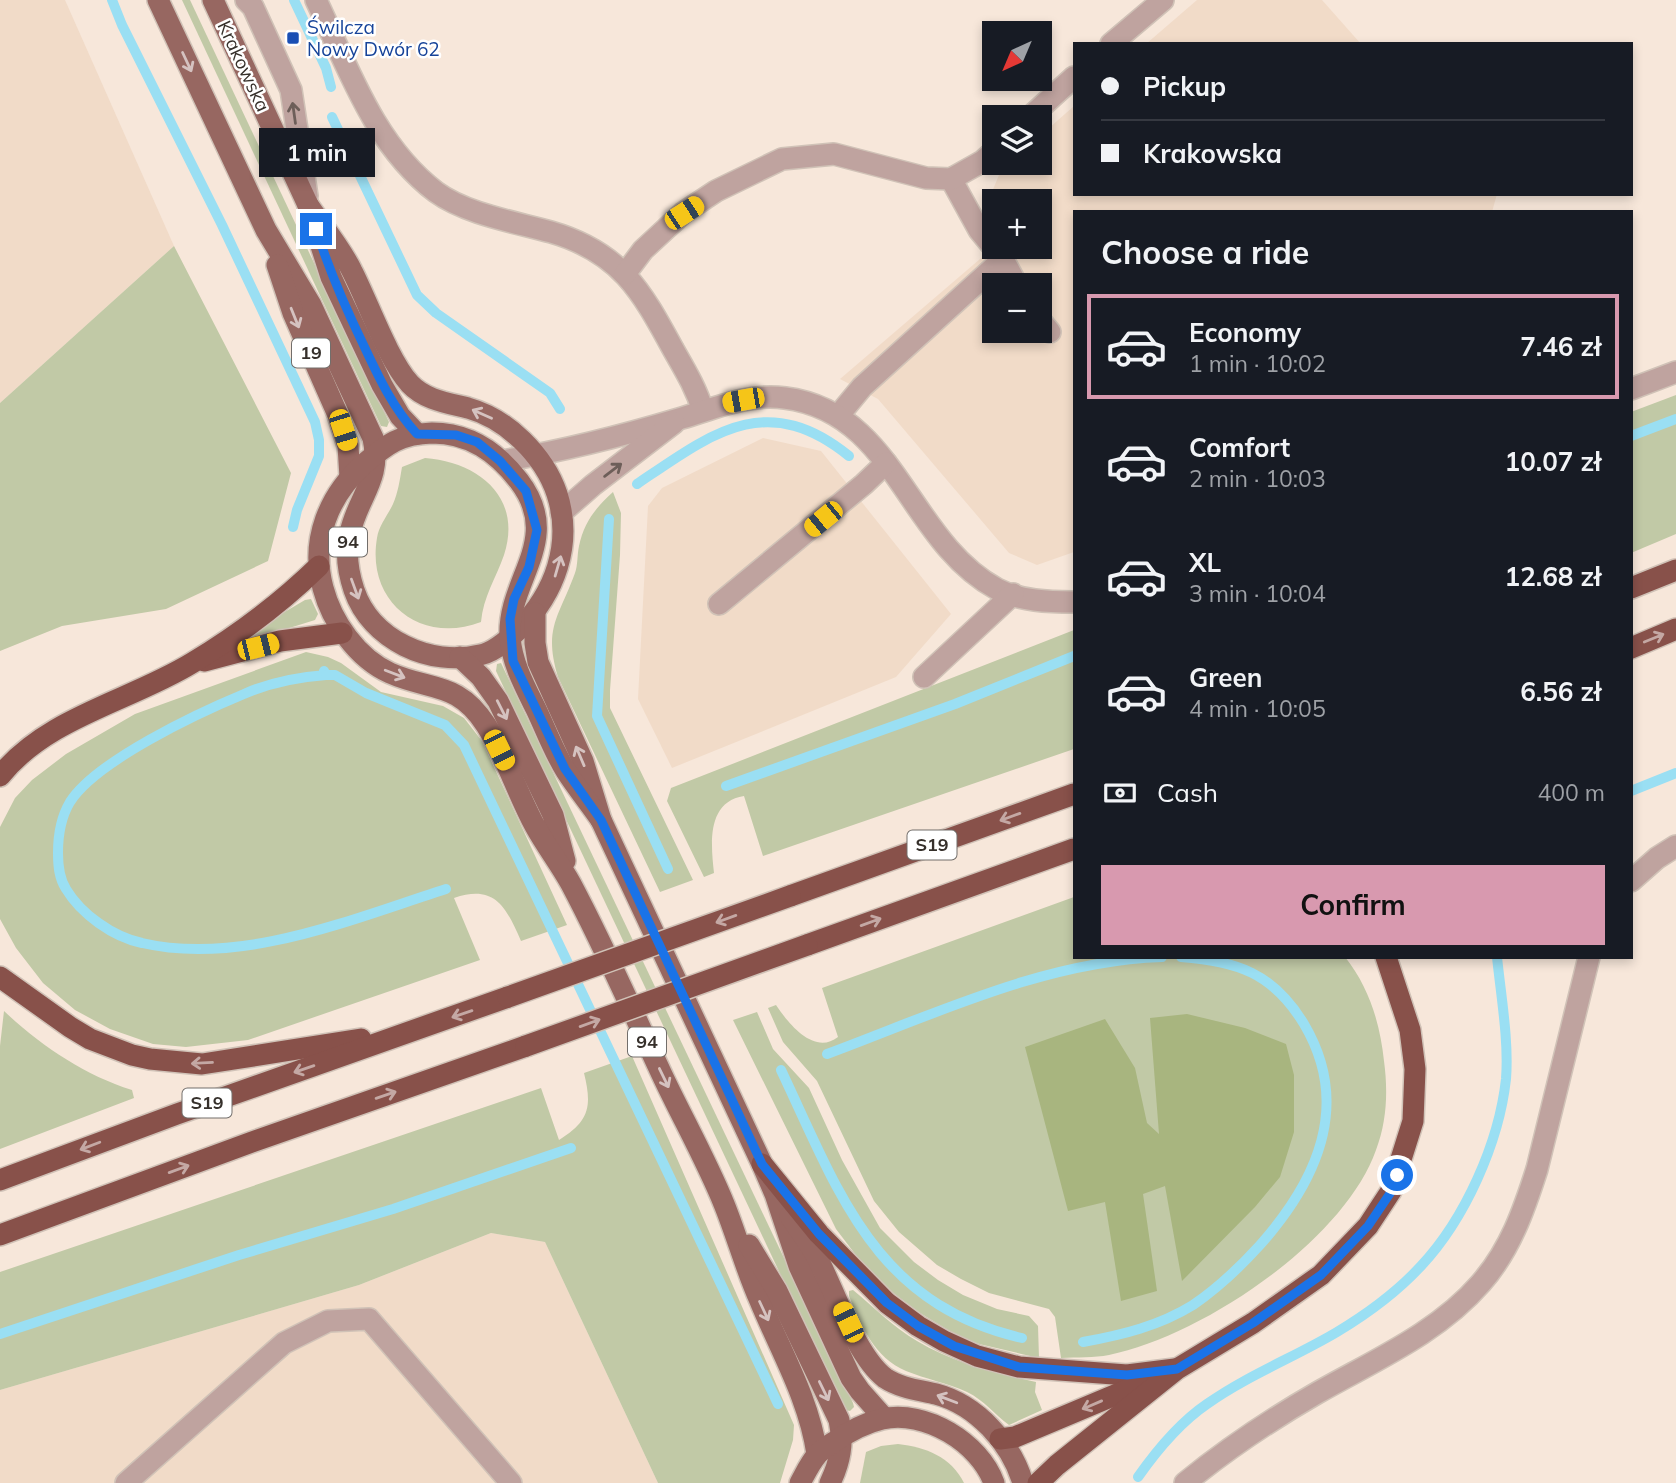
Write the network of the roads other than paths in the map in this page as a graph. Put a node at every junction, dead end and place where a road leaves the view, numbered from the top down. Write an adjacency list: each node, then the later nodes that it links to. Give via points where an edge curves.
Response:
1 (158, 0): 12 (main road, 19, one-way to 12)
2 (213, 0): 11 (main road, Krakowska / 19)
3 (246, 0): 11 (street, one-way to 3, via 291,90)
4 (316, 0): 16 (street, via 369,112 414,173 438,194 473,210 555,233 587,247)
5 (1163, 0): 6 (street)
6 (1113, 42)
7 (1073, 78): 8 (street)
8 (1043, 105)
9 (982, 162): 10 (street)
10 (951, 179): 13 (street); 16 (street, via 926,178 834,154 782,159 716,191 684,213 643,250)
11 (308, 205): 22 (main road, Krakowska / 19, via 331,277 382,385); 24 (main road, 19, one-way to 11, via 504,425 423,394 410,384 351,267)
12 (266, 230): 23 (main road, via 311,305); 27 (main road, 19, one-way to 27, via 293,313 338,415 348,446)
13 (982, 234)
14 (1003, 259): 15 (street); 20 (street, via 862,387)
15 (1011, 273)
16 (625, 274): 19 (street, via 640,291 696,389)
17 (1676, 372): 18 (street)
18 (1633, 388)
19 (703, 411): 20 (street, via 757,397 785,398); 21 (street)
20 (838, 416): 26 (street, via 864,434)
21 (681, 418): 24 (street); 28 (street, one-way to 21)
22 (417, 434): 23 (main road, via 393,441); 25 (main road, via 465,437)
23 (376, 453): 27 (main road); 36 (main road, 94, one-way to 36, via 347,552 355,593)
24 (535, 456): 25 (street); 28 (main road, 19, via 550,477)
25 (500, 461): 39 (main road, via 526,491 537,530 529,567 514,599)
26 (886, 463): 32 (street, via 948,550 974,573); 34 (street)
27 (350, 477): 29 (main road, via 335,495 324,520)
28 (561, 513): 35 (main road, 19, one-way to 28, via 561,561)
29 (319, 566): 38 (main road, 94, via 326,600); 42 (highway, via 293,591)
30 (1676, 570): 31 (highway)
31 (1633, 587)
32 (1013, 594): 33 (street); 43 (street)
33 (1073, 602)
34 (719, 604)
35 (535, 613): 39 (main road); 46 (main road, one-way to 35, via 583,761 538,662)
36 (378, 627): 38 (main road); 41 (main road, 94, via 414,650)
37 (1676, 629): 40 (highway, one-way to 37)
38 (342, 633): 42 (highway, via 281,641); 52 (main road, 94, one-way to 52, via 390,673 440,687 473,708)
39 (510, 638): 41 (main road, via 480,655); 46 (main road, via 513,661 565,769)
40 (1633, 647)
41 (460, 657): 52 (main road, 94, one-way to 52, via 498,701 553,815)
42 (191, 664): 44 (highway, via 58,730)
43 (924, 677)
44 (0, 776)
45 (1073, 794): 56 (highway, S19, one-way to 56, bridge)
46 (601, 820): 57 (main road)
47 (1676, 846): 51 (street)
48 (1073, 849): 50 (highway)
49 (1073, 865): 50 (highway)
50 (1019, 869): 61 (highway, one-way to 50, bridge)
51 (1633, 879)
52 (571, 884): 60 (main road, 94, one-way to 60)
53 (1387, 959): 62 (highway, via 1410,1030 1415,1069 1413,1121 1391,1192 1368,1226 1321,1275)
54 (1589, 959): 75 (street, via 1537,1169 1501,1257 1480,1284 1430,1327 1263,1426)
55 (0, 977): 56 (highway, one-way to 55, via 202,1064 172,1062 132,1055 90,1039)
56 (415, 1030): 58 (highway, S19, one-way to 58)
57 (762, 1164): 59 (main road); 62 (highway, via 819,1234 887,1303 944,1342 1019,1367 1127,1375)
58 (0, 1180)
59 (775, 1194): 63 (main road, via 799,1266 851,1378); 65 (main road, one-way to 59, via 972,1411 878,1372 858,1343 818,1258)
60 (723, 1201): 64 (main road, 94, one-way to 64, via 777,1292 839,1420); 67 (main road, 94, one-way to 67, via 759,1300 802,1395)
61 (0, 1235)
62 (1177, 1369): 65 (highway, one-way to 65, via 1015,1437); 74 (highway)
63 (884, 1418): 64 (main road); 66 (main road, via 927,1422)
64 (842, 1436): 67 (main road); 71 (main road)
65 (1000, 1439): 66 (main road); 73 (main road)
66 (969, 1446): 72 (main road)
67 (817, 1454): 70 (main road)
68 (505, 1481): 69 (street, via 369,1319 328,1321 284,1343)
69 (125, 1483)
70 (800, 1483)
71 (830, 1483)
72 (995, 1483)
73 (1023, 1483)
74 (1038, 1483)
75 (1185, 1483)

